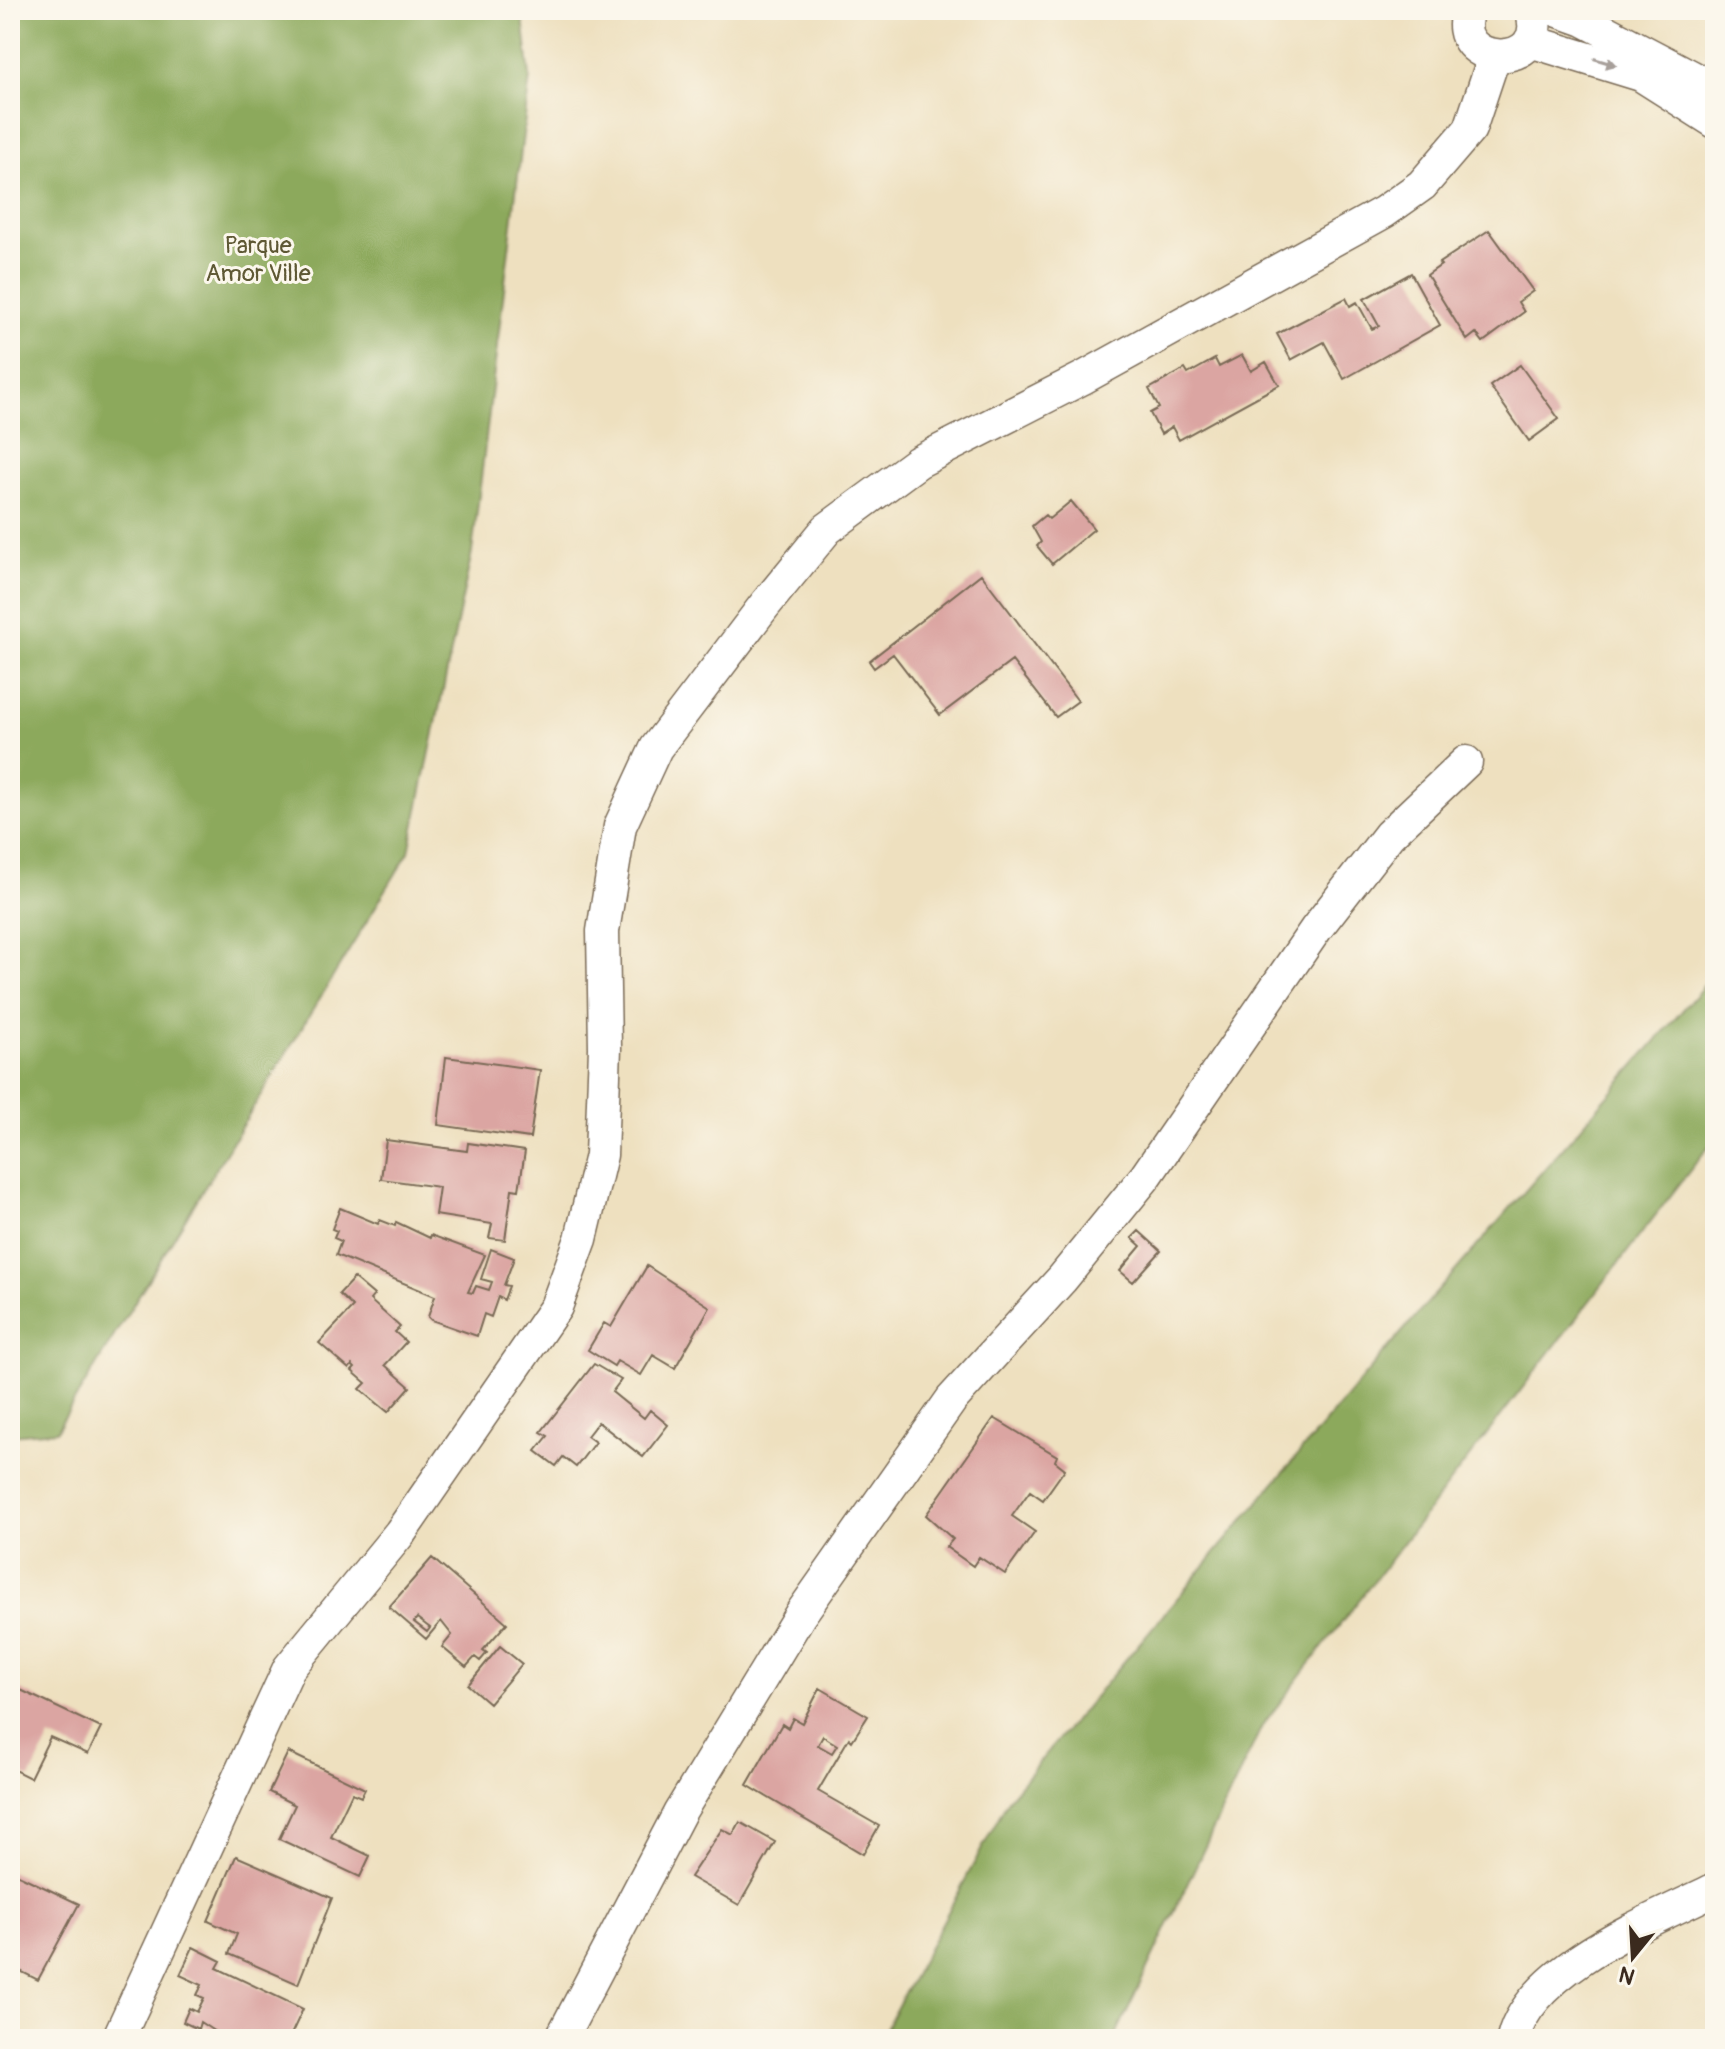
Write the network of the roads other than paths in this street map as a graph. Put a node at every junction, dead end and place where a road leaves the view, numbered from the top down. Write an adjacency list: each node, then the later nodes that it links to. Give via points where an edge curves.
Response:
1 (1468, 10): 4 (street, via 1466,31 1472,43)
2 (1556, 10): 5 (street)
3 (1530, 25): 4 (street, via 1508,56); 6 (street, one-way to 6, via 1641,75)
4 (1494, 57): 9 (street, via 1470,129 1422,185 1384,212 918,462 827,529 656,748 620,826 603,931 601,1155 581,1239 556,1307 400,1533 289,1668)
5 (1715, 89)
6 (1715, 122)
7 (1466, 762): 10 (street, via 1389,835 1316,929 1146,1176 1062,1279 952,1399 800,1615 680,1812)
8 (1715, 1889): 11 (street, via 1573,1966 1526,2009)
9 (118, 2039)
10 (561, 2039)
11 (1513, 2039)

